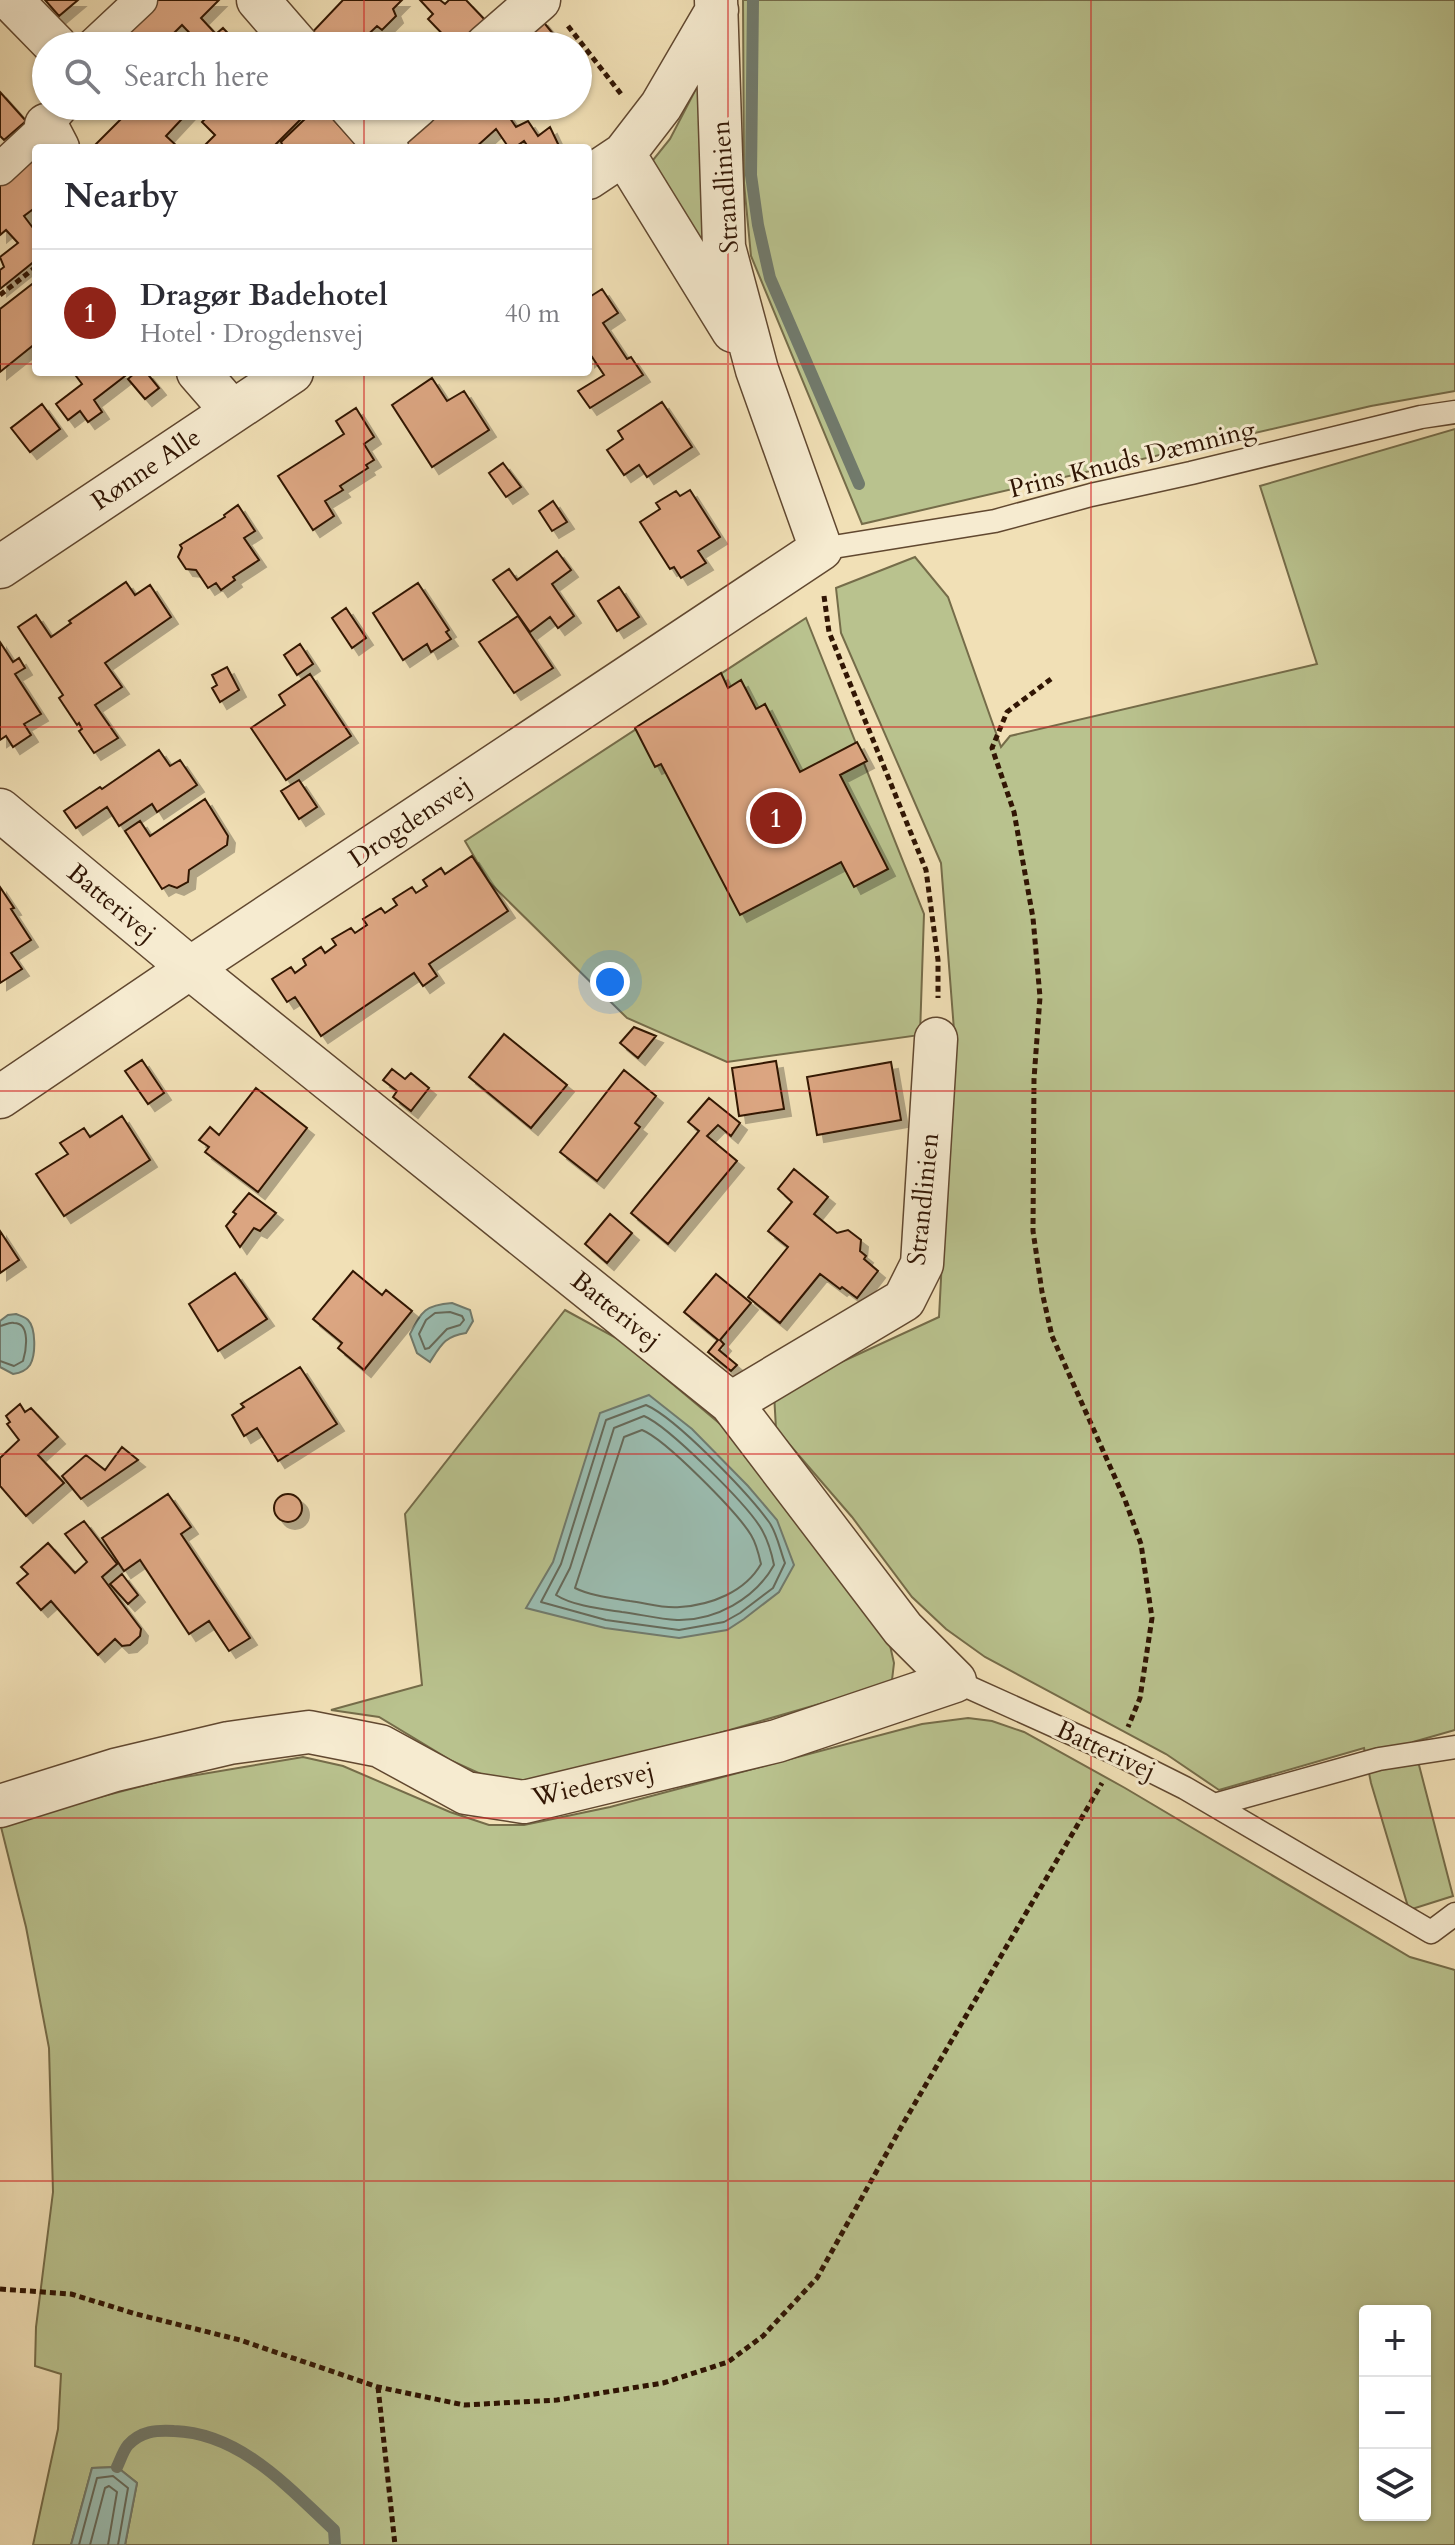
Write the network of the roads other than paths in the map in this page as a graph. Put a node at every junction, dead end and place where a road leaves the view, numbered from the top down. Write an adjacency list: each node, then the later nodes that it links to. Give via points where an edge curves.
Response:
1 (11, 0): 6 (street)
2 (141, 0): 7 (street)
3 (258, 0): 8 (street)
4 (716, 5): 13 (street, via 661,106); 19 (street, Strandlinien, via 724,247)
5 (553, 13): 9 (street)
6 (42, 32)
7 (107, 32)
8 (286, 32)
9 (514, 32)
10 (362, 120): 16 (street)
11 (404, 120): 16 (street)
12 (56, 126): 15 (street)
13 (634, 140): 18 (street); 19 (street, Strandlinien)
14 (32, 144): 17 (street)
15 (33, 144)
16 (383, 144)
17 (0, 169)
18 (592, 175)
19 (757, 370): 24 (street, Strandlinien)
20 (201, 376): 22 (street)
21 (286, 376): 22 (street, Rønne Alle)
22 (232, 411): 25 (street, Rønne Alle)
23 (1455, 412): 24 (lane, Prins Knuds Dæmning, via 995,521)
24 (821, 549): 27 (street, Drogdensvej)
25 (0, 567)
26 (0, 810): 27 (street, Batterivej)
27 (190, 968): 29 (street, Drogdensvej); 30 (street, Batterivej)
28 (936, 1039): 30 (street, Strandlinien, via 922,1264 904,1300)
29 (0, 1097)
30 (731, 1403): 31 (street, Batterivej, via 903,1629)
31 (955, 1681): 33 (lane, Batterivej, via 1117,1754); 34 (street, Wiedersvej, via 777,1741 524,1802 466,1793 380,1746 309,1732 144,1763)
32 (1455, 1747): 33 (lane, via 1379,1759)
33 (1214, 1805): 35 (lane, Batterivej, via 1431,1932)
34 (0, 1806)
35 (1455, 1914)

